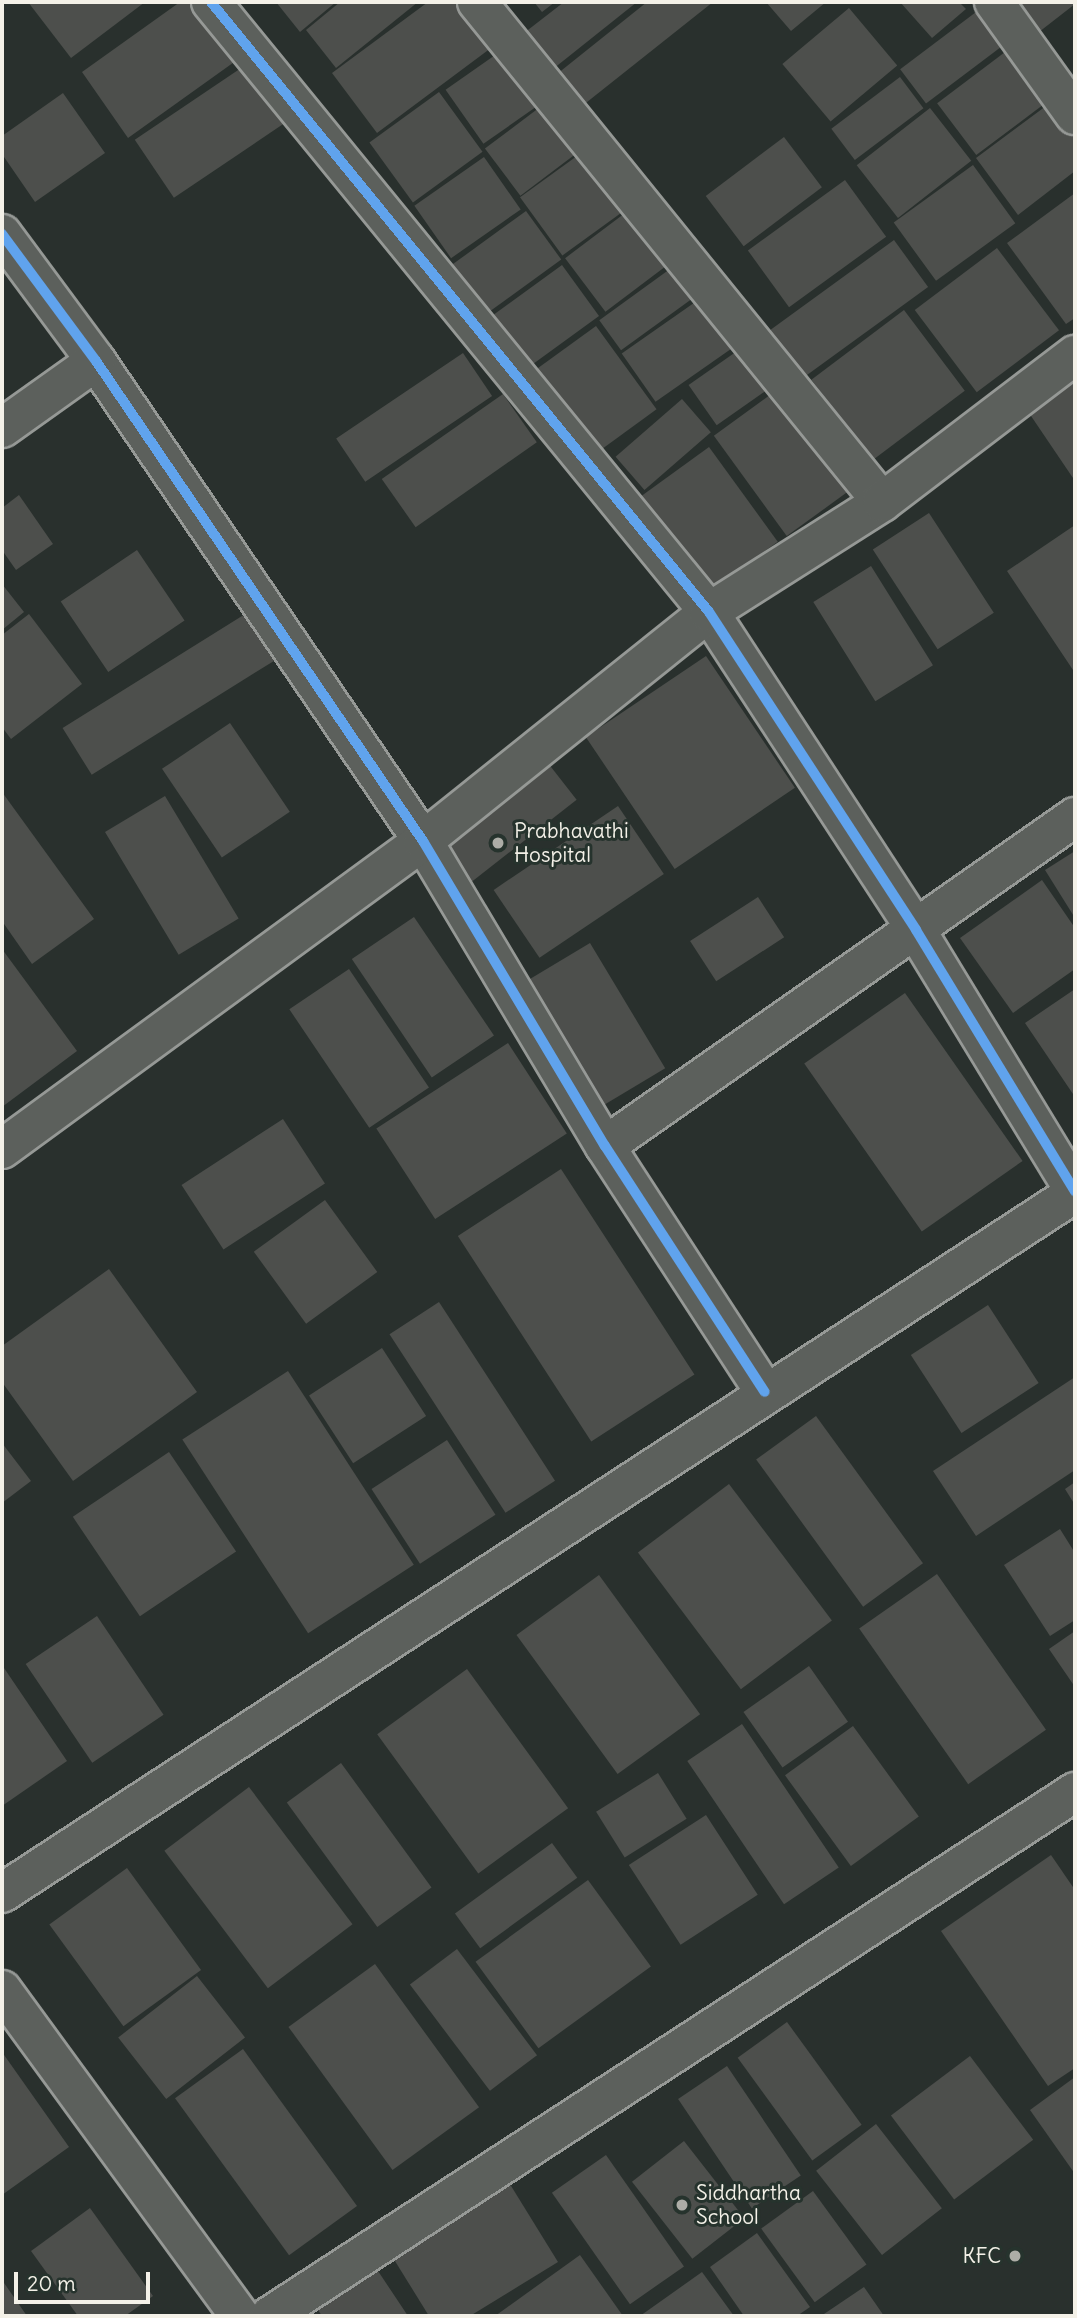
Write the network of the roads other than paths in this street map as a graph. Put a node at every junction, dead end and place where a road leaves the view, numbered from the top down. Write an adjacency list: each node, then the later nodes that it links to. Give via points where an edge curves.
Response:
1 (211, 2): 10 (street)
2 (477, 2): 9 (street)
3 (994, 2): 4 (street)
4 (1075, 115)
5 (2, 234): 7 (street)
6 (1075, 355): 9 (street)
7 (96, 361): 8 (street); 12 (street)
8 (2, 428)
9 (882, 502): 10 (street)
10 (709, 612): 12 (street); 13 (street)
11 (1075, 817): 13 (street)
12 (423, 841): 14 (street); 15 (street)
13 (916, 930): 14 (street); 16 (street)
14 (605, 1146): 17 (street)
15 (2, 1149)
16 (1075, 1193): 17 (street)
17 (765, 1392): 19 (street)
18 (1075, 1792): 22 (street)
19 (2, 1893)
20 (2, 1990): 21 (street)
21 (240, 2316)
22 (270, 2316)

